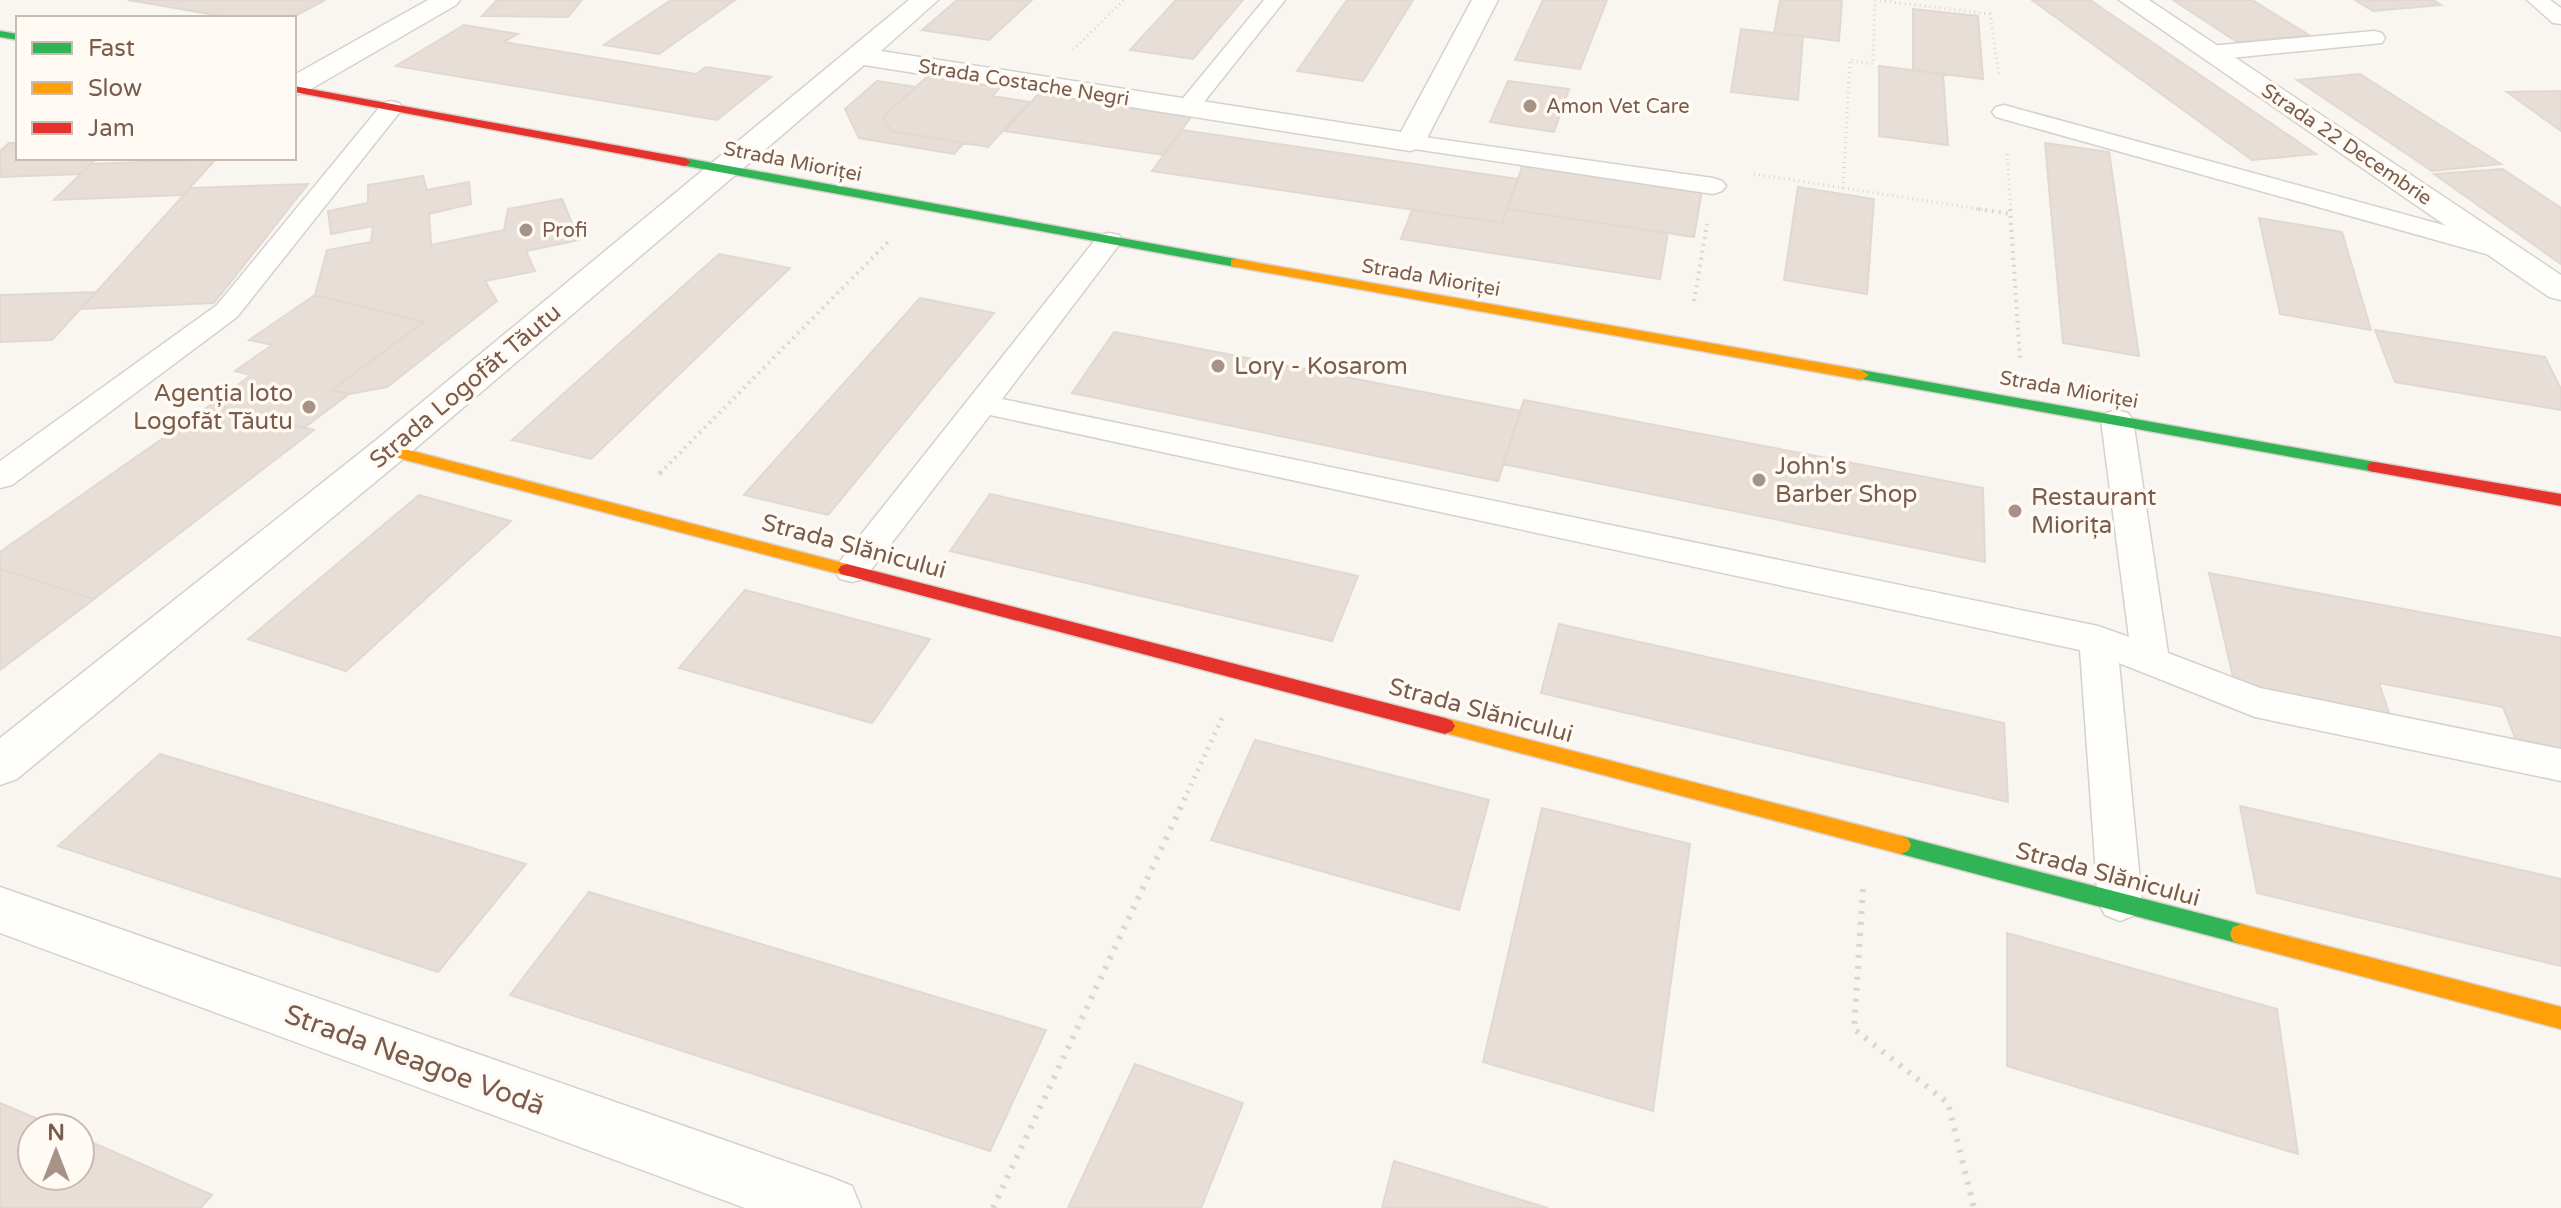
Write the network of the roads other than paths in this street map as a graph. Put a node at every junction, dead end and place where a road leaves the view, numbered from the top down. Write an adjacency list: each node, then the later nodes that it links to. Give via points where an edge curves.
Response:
1 (447, 0): 11 (street)
2 (925, 0): 10 (street, Strada Logofăt Tăutu)
3 (1275, 0): 13 (lane)
4 (1485, 0): 16 (street)
5 (2132, 0): 9 (street, Strada 22 Decembrie)
6 (2537, 0): 7 (lane)
7 (2561, 18)
8 (2374, 38): 9 (lane)
9 (2210, 53): 20 (street, Strada 22 Decembrie)
10 (859, 56): 13 (street, Strada Costache Negri); 17 (street, Strada Logofăt Tăutu)
11 (296, 87)
12 (296, 88): 14 (main road, Strada Mioriței)
13 (1188, 107): 16 (street, Strada Costache Negri)
14 (391, 108): 17 (main road, Strada Mioriței); 25 (lane, via 227,311)
15 (2004, 112): 20 (lane)
16 (1410, 142): 18 (lane)
17 (724, 170): 19 (main road, Strada Mioriței); 24 (street, Strada Logofăt Tăutu)
18 (1713, 186)
19 (1109, 241): 22 (lane); 23 (main road, Strada Mioriței)
20 (2503, 250): 21 (street, Strada 22 Decembrie)
21 (2561, 290)
22 (982, 404): 27 (lane); 28 (lane)
23 (2117, 420): 26 (main road, Strada Mioriței); 29 (lane)
24 (389, 450): 27 (main road, Strada Slănicului); 30 (street, Strada Logofăt Tăutu)
25 (0, 477)
26 (2561, 500)
27 (852, 570): 32 (main road, Strada Slănicului)
28 (2098, 640): 29 (lane); 32 (lane)
29 (2151, 661): 31 (lane, via 2255,702)
30 (0, 765)
31 (2561, 765)
32 (2120, 902): 34 (main road, Strada Slănicului)
33 (0, 910): 35 (street, Strada Neagoe Vodă)
34 (2561, 1018)
35 (830, 1208)

